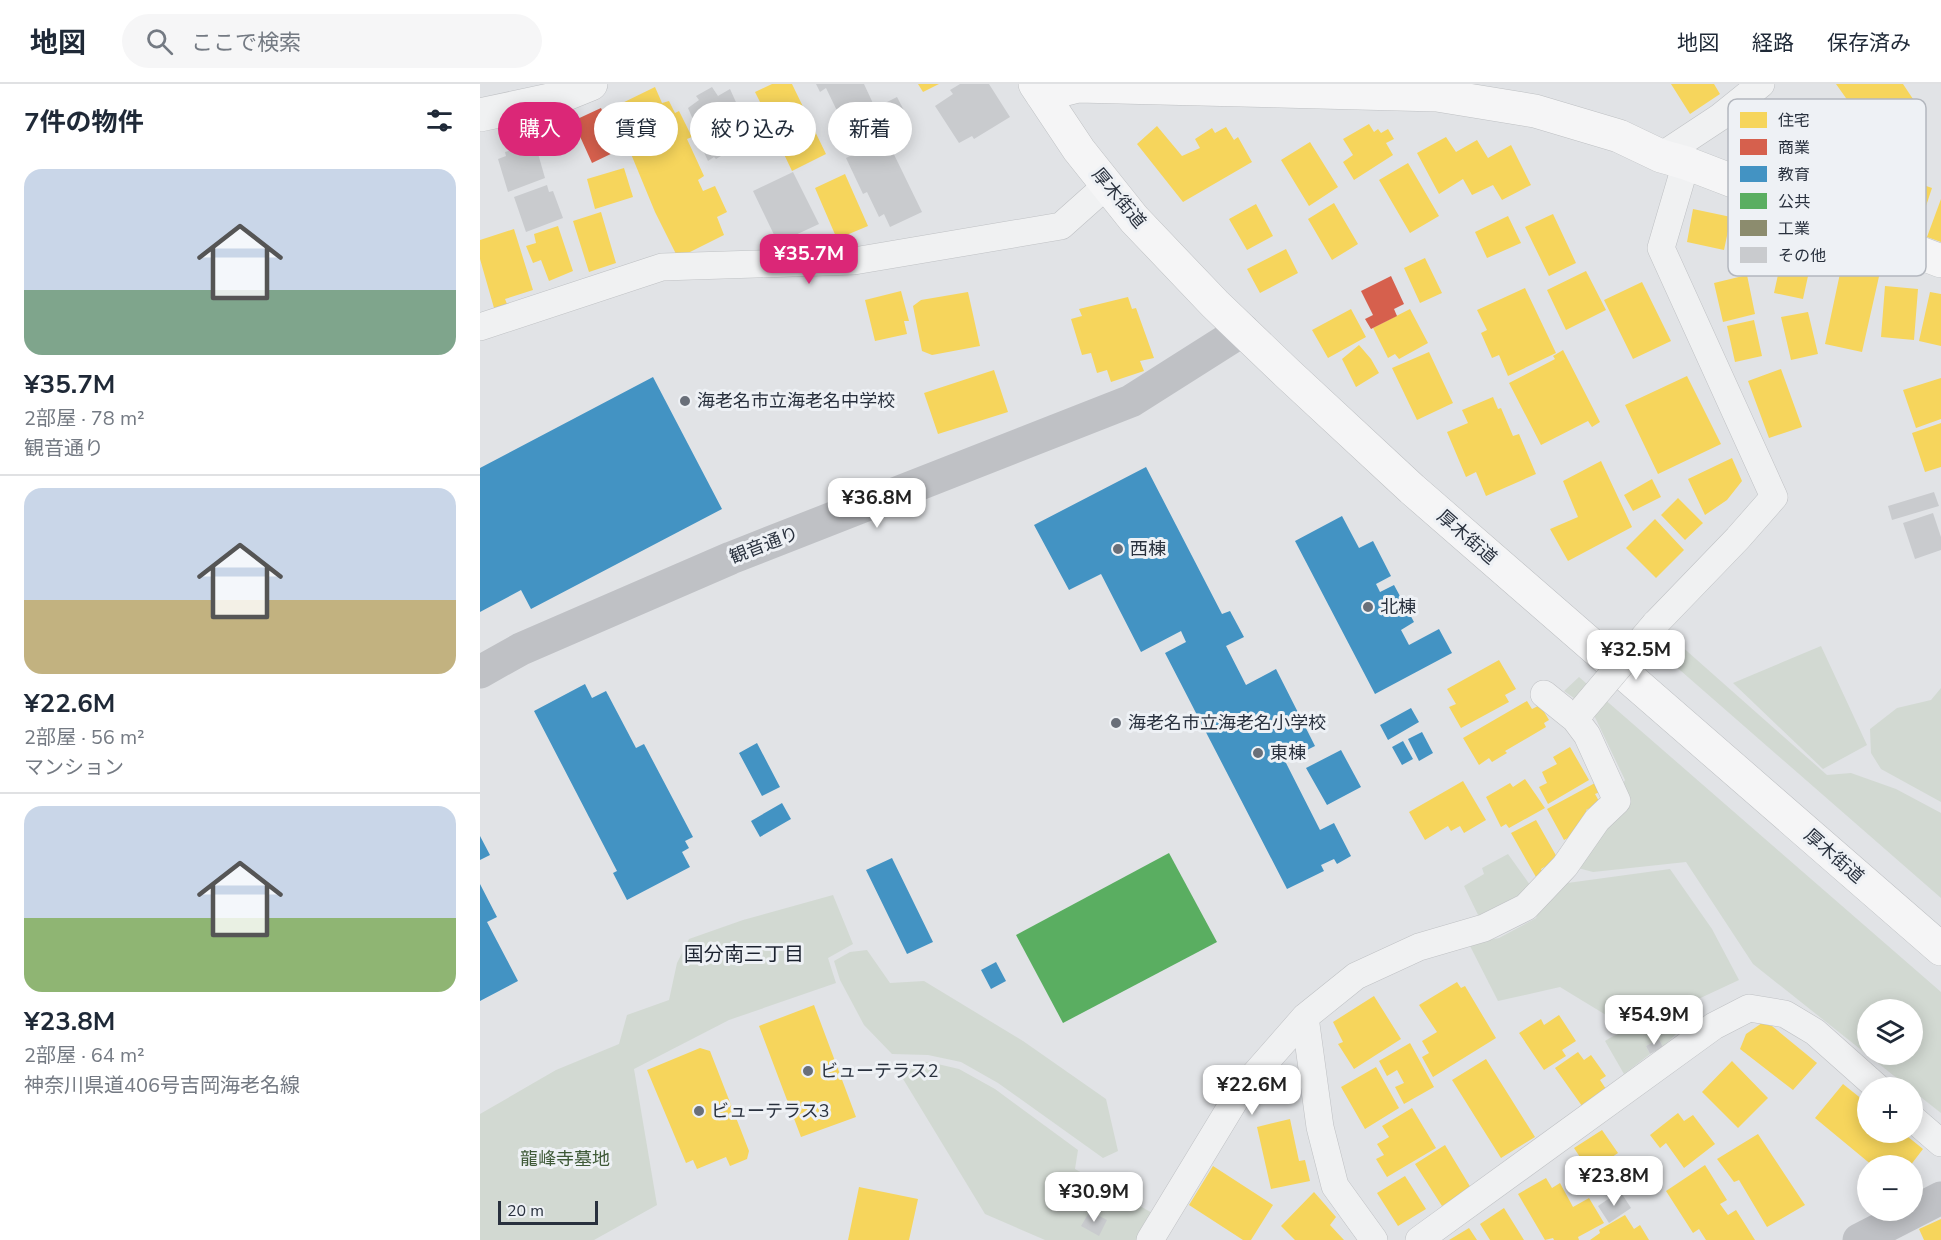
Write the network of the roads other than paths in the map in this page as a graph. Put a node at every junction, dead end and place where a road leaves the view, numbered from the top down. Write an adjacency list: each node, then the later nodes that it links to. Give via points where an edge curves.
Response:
1 (591, 84): 6 (street, via 554,99)
2 (1761, 84): 4 (street)
3 (1038, 89): 7 (main road, via 1078,86 1437,95 1535,111 1619,136); 9 (main road, 厚木街道)
4 (1742, 99)
5 (1728, 111): 7 (street)
6 (480, 115)
7 (1674, 159): 8 (main road); 16 (street, bridge, via 1661,248 1774,497 1655,624)
8 (1728, 180)
9 (1107, 185): 12 (street, via 1061,226 854,261 662,267); 13 (main road, 厚木街道, via 1134,219)
10 (1926, 255): 11 (main road)
11 (1941, 261)
12 (480, 327)
13 (1244, 330): 14 (main road, 観音通り, via 1131,401 730,558 521,649); 17 (main road, 厚木街道, via 1412,489)
14 (480, 672)
15 (1544, 694): 16 (street)
16 (1579, 714): 18 (street, via 1617,801 1597,820 1565,866 1526,907 1484,928 1419,947 1356,976)
17 (1941, 949)
18 (1305, 1017): 23 (street, via 1241,1090); 24 (street, via 1320,1126 1335,1186)
19 (1866, 1077): 25 (street, via 1815,1032 1785,1014 1749,1008 1714,1026)
20 (1923, 1127): 21 (street)
21 (1941, 1143)
22 (1941, 1198): 26 (main road)
23 (1150, 1240)
24 (1374, 1240)
25 (1419, 1240)
26 (1859, 1240)

